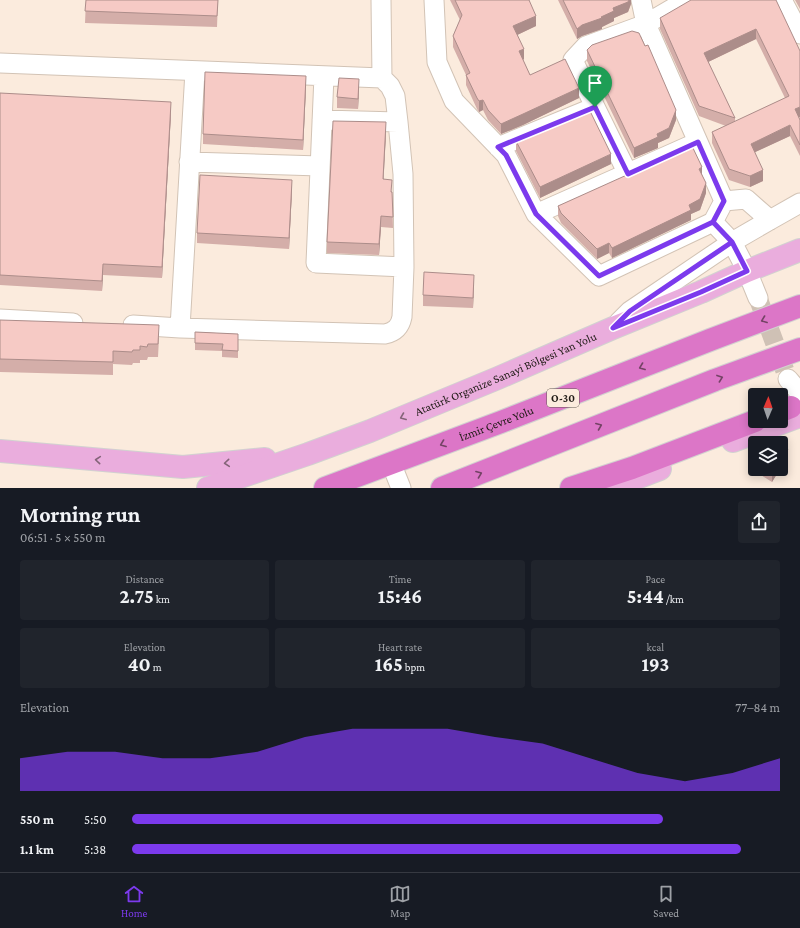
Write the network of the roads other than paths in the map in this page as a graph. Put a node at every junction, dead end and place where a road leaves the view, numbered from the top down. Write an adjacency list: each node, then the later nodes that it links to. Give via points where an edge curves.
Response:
1 (381, 0): 11 (street)
2 (434, 0): 16 (street, via 437,62 454,101)
3 (641, 0): 6 (street)
4 (687, 0): 6 (street)
5 (782, 0): 7 (street)
6 (646, 24): 12 (street, via 586,46 573,60); 15 (street)
7 (800, 34)
8 (0, 63): 9 (street)
9 (195, 71): 10 (street); 17 (street)
10 (324, 76): 11 (street); 13 (street)
11 (382, 78): 14 (street, via 395,96)
12 (595, 107): 16 (street); 19 (street)
13 (322, 120): 14 (street); 18 (street)
14 (398, 122): 27 (street, via 403,174)
15 (698, 142): 19 (street); 20 (street)
16 (498, 147): 22 (street, via 506,155)
17 (189, 162): 18 (street); 34 (street)
18 (320, 166): 27 (street, via 316,263)
19 (628, 174): 22 (street)
20 (724, 201): 23 (street, via 746,199); 24 (street)
21 (800, 203): 23 (street)
22 (536, 214): 24 (street, via 599,276)
23 (770, 220): 25 (street)
24 (713, 222): 25 (street)
25 (732, 242): 28 (street); 35 (street, via 630,311)
26 (800, 250): 28 (main road, Atatürk Organize Sanayi Bölgesi Yan Yolu)
27 (404, 267): 34 (street, via 401,321 390,333)
28 (747, 271): 29 (street); 35 (main road, Atatürk Organize Sanayi Bölgesi Yan Yolu)
29 (758, 298)
30 (800, 306): 42 (highway, İzmir Çevre Yolu / O-30, one-way to 42)
31 (0, 319): 32 (street)
32 (86, 323)
33 (117, 325): 34 (street)
34 (180, 328)
35 (613, 328): 41 (main road, Atatürk Organize Sanayi Bölgesi Yan Yolu, one-way to 41, via 370,431)
36 (800, 349): 46 (highway, one-way to 36)
37 (788, 379): 38 (street)
38 (793, 407): 48 (main road, via 708,450)
39 (748, 424): 47 (highway, via 632,468)
40 (0, 451): 41 (main road, one-way to 40, via 183,467)
41 (308, 454): 43 (main road, Atatürk Organize Sanayi Bölgesi Yan Yolu)
42 (391, 463): 44 (highway, İzmir Çevre Yolu / O-30); 45 (street)
43 (208, 488)
44 (325, 488)
45 (401, 488)
46 (442, 488)
47 (570, 488)
48 (610, 488)

